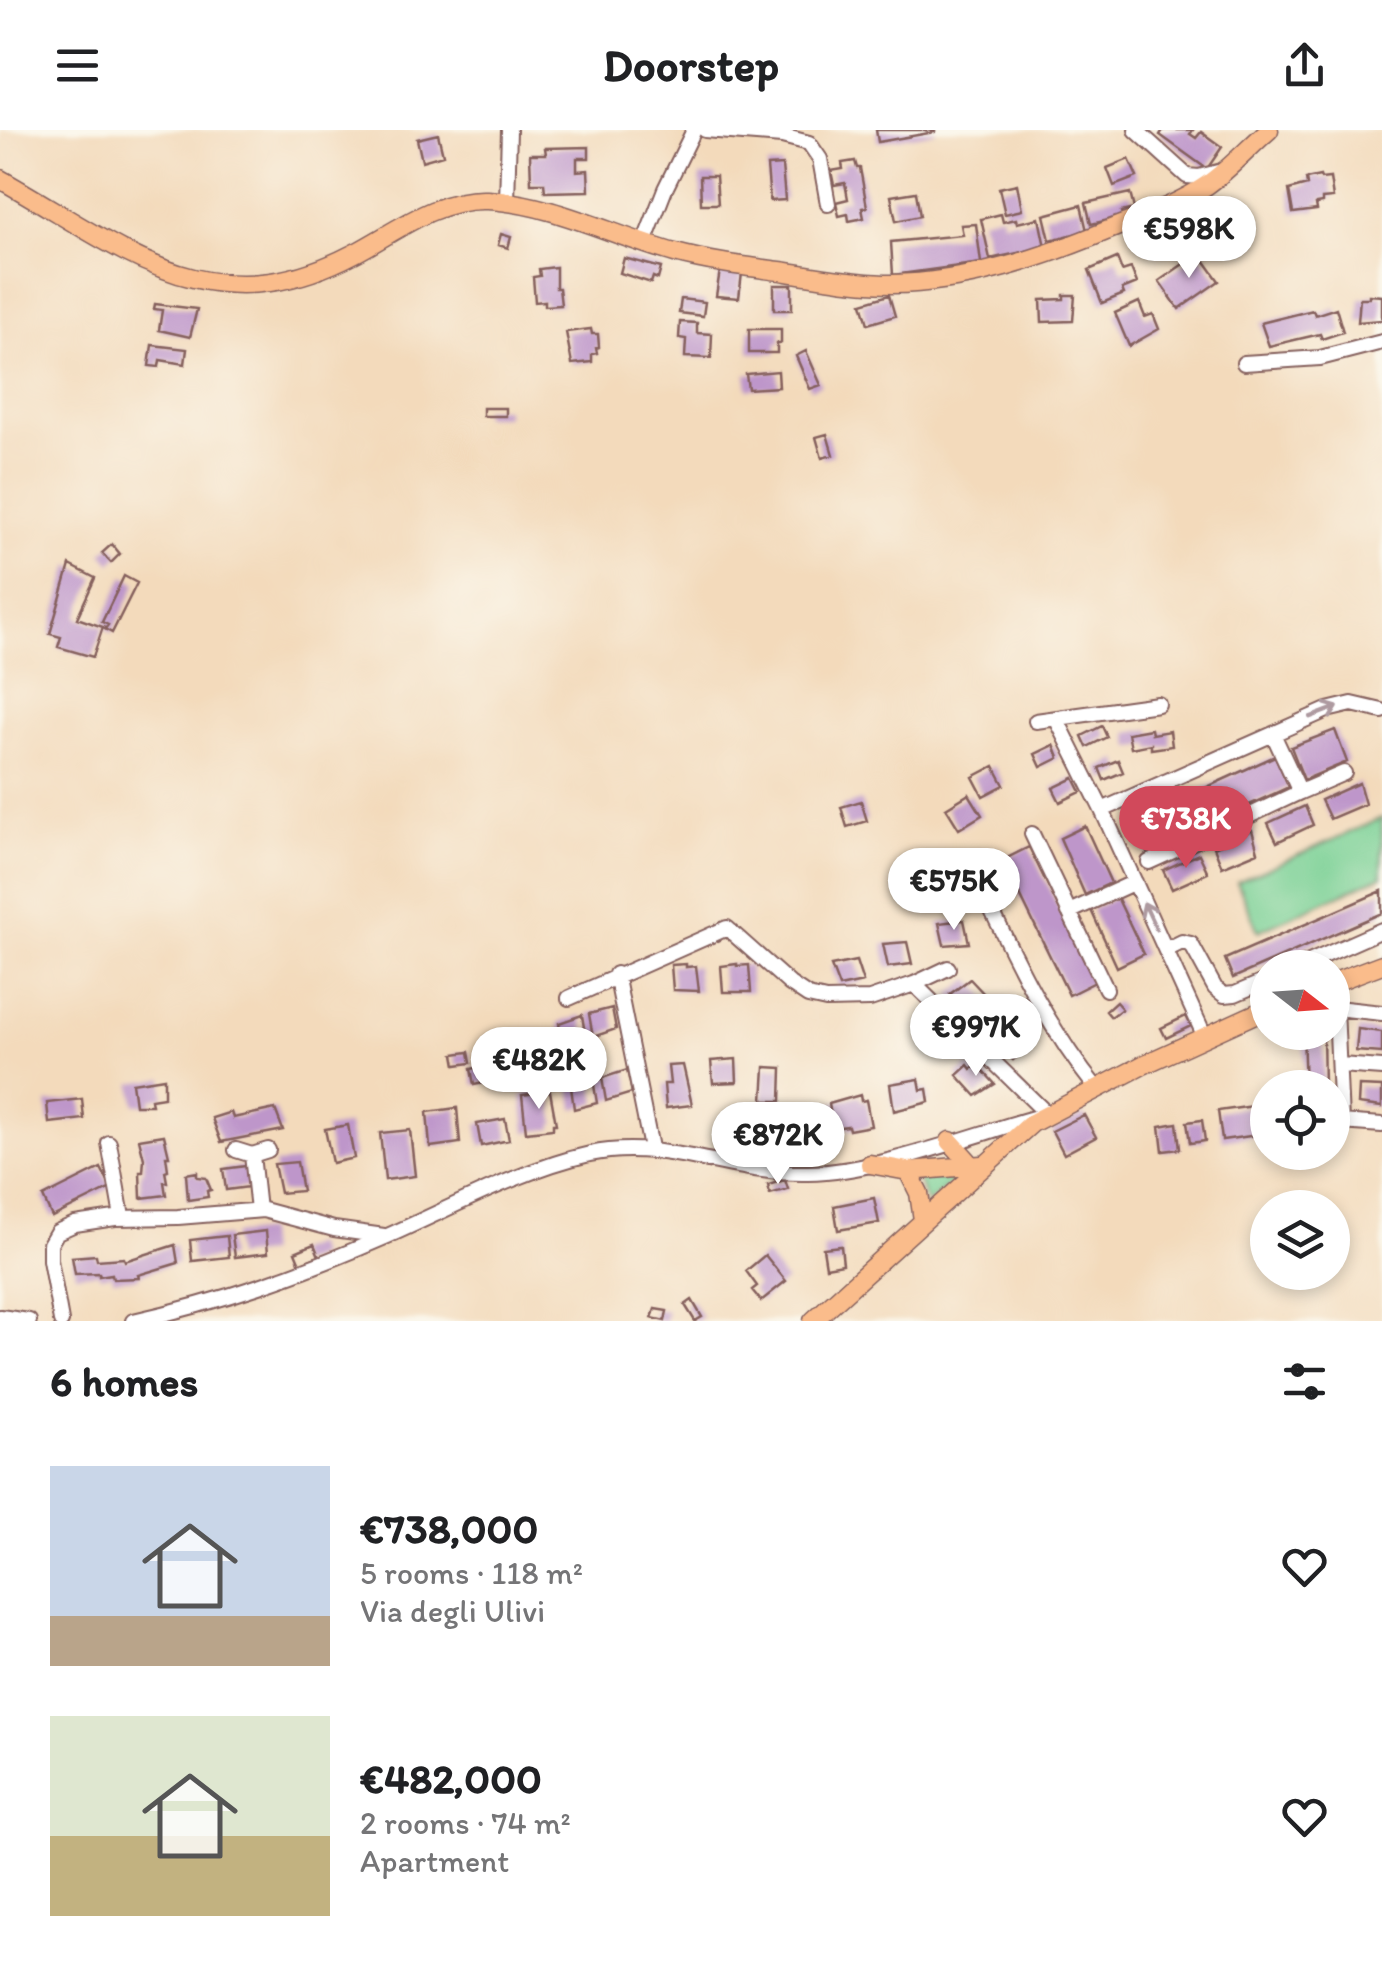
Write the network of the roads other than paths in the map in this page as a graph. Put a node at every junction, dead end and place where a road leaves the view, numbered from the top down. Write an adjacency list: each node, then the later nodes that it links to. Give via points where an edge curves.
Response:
1 (510, 130): 8 (street)
2 (694, 130): 10 (street)
3 (704, 130): 9 (street, via 810,143)
4 (1136, 130): 6 (street, via 1188,176)
5 (1269, 130): 6 (main road)
6 (1227, 169): 10 (main road, via 1185,198 1042,257 929,281 866,283 734,265)
7 (0, 179): 8 (main road, via 144,263 237,282 282,280 323,268 446,206)
8 (508, 202): 10 (main road)
9 (828, 204)
10 (644, 243)
11 (1382, 342): 12 (street, via 1320,358)
12 (1244, 364)
13 (1158, 704): 15 (street)
14 (1382, 711): 17 (street, one-way to 14, via 1346,704)
15 (1056, 718): 16 (street); 21 (street)
16 (1036, 721)
17 (1272, 734): 19 (street); 20 (street)
18 (1344, 772): 20 (street)
19 (1164, 782): 21 (street); 23 (street)
20 (1300, 792): 23 (street)
21 (1102, 810): 25 (street)
22 (1032, 834): 27 (street)
23 (1193, 842): 24 (street)
24 (1149, 862)
25 (1134, 882): 27 (street); 29 (street, one-way to 25)
26 (979, 884): 46 (street, via 1030,991)
27 (1070, 912): 37 (street)
28 (1382, 930): 30 (street)
29 (1166, 950): 36 (street, via 1189,942 1224,994); 42 (street)
30 (1337, 950)
31 (1382, 964): 34 (main road)
32 (948, 968): 35 (street)
33 (616, 974): 35 (street, via 727,928 808,996 862,1000); 38 (street); 51 (street)
34 (1350, 976)
35 (914, 984): 47 (street)
36 (1250, 988)
37 (1106, 989)
38 (568, 998)
39 (1350, 1008): 40 (street)
40 (1382, 1014)
41 (1250, 1016): 42 (main road)
42 (1205, 1037): 46 (main road)
43 (1338, 1050): 44 (street)
44 (1340, 1065): 45 (street); 48 (street, via 1341,1122)
45 (1382, 1068)
46 (1096, 1089): 47 (main road)
47 (1047, 1114): 49 (street); 56 (main road)
48 (1382, 1125)
49 (950, 1142): 55 (street); 56 (main road)
50 (109, 1143): 59 (street)
51 (650, 1148): 55 (street, via 786,1172); 61 (street, via 570,1159)
52 (236, 1150): 54 (street)
53 (268, 1150): 54 (street)
54 (252, 1155): 58 (street)
55 (870, 1164): 57 (main road)
56 (974, 1170): 57 (main road); 60 (main road)
57 (908, 1171): 60 (main road)
58 (258, 1210): 59 (street); 61 (street)
59 (122, 1217): 64 (street, via 75,1224 53,1237)
60 (923, 1220): 66 (main road)
61 (387, 1236): 65 (street, via 256,1290)
62 (0, 1317): 63 (street)
63 (29, 1321)
64 (60, 1321)
65 (133, 1321)
66 (813, 1321)

